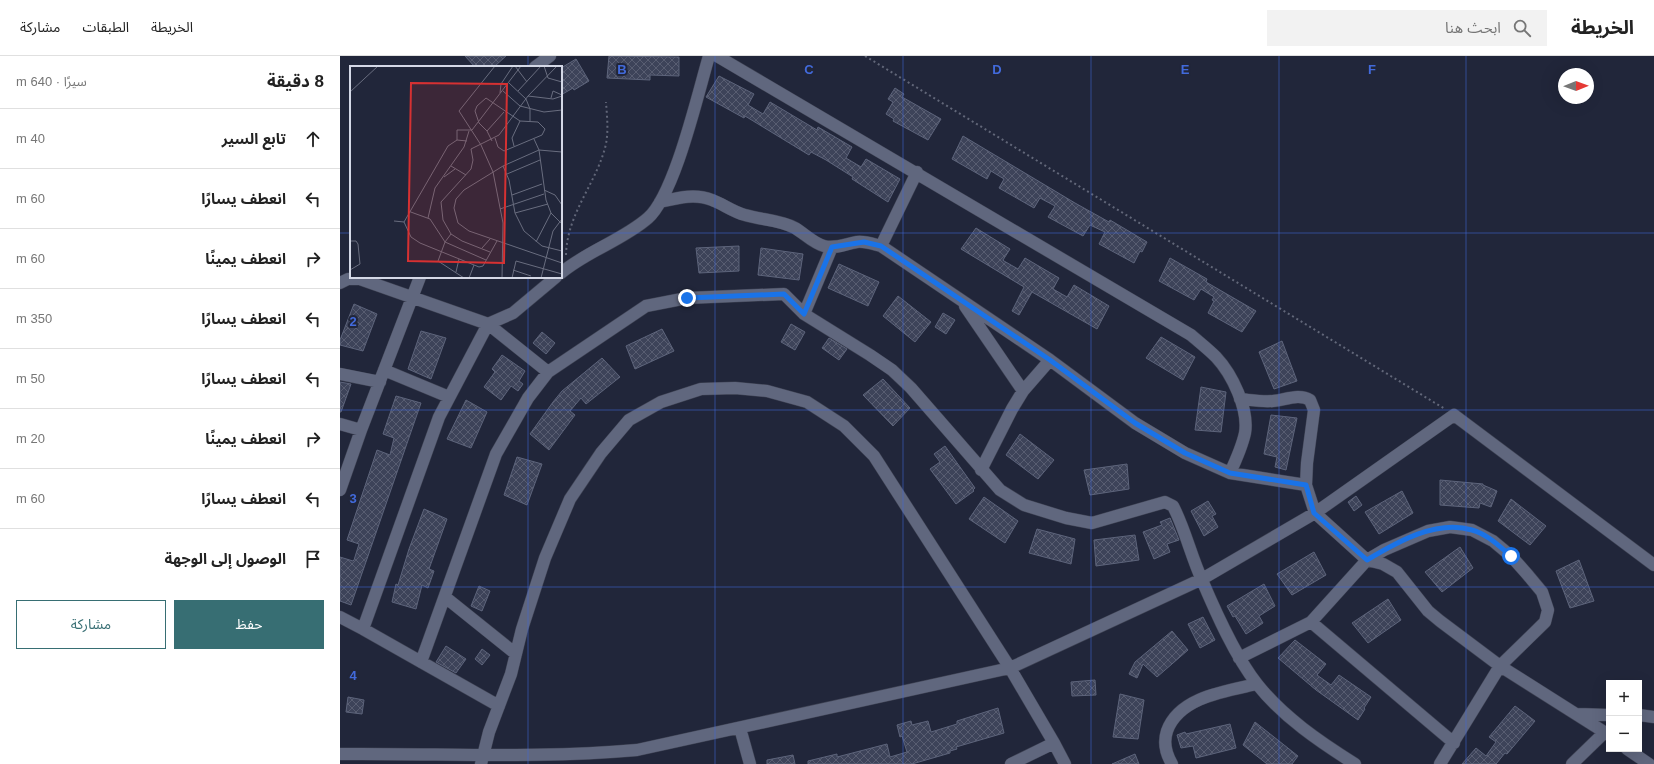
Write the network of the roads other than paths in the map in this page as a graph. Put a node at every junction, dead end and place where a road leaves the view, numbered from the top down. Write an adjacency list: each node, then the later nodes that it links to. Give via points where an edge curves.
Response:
1 (550, 56): 4 (street)
2 (709, 56): 6 (street, via 671,179)
3 (717, 56): 5 (street)
4 (535, 66)
5 (917, 172): 7 (street); 24 (street, via 1191,335 1218,358)
6 (660, 202): 8 (street, via 692,196 702,197 737,213 786,224 816,243); 9 (street, via 655,211 641,223)
7 (881, 246): 8 (street, via 864,242); 14 (street)
8 (832, 247): 15 (street)
9 (564, 270)
10 (420, 278): 13 (street)
11 (555, 278): 16 (street, via 513,313)
12 (340, 283): 13 (street, via 348,279 360,279)
13 (411, 298): 16 (street); 18 (street)
14 (961, 300): 17 (street); 22 (street)
15 (804, 314): 19 (street, via 784,294 687,298 646,306); 27 (street, via 892,370 911,388)
16 (488, 324): 19 (street); 23 (street)
17 (1050, 360): 22 (street); 28 (street, via 1135,423 1185,453)
18 (384, 370): 21 (street); 23 (street)
19 (548, 372): 35 (street, via 528,398 496,454)
20 (340, 374): 21 (street)
21 (380, 382): 26 (street)
22 (1023, 391): 27 (street)
23 (449, 397): 38 (street, via 439,417)
24 (1240, 399): 28 (street, via 1246,419 1245,431); 29 (street, via 1273,401 1303,397 1310,400 1314,410)
25 (340, 424): 26 (street)
26 (361, 430): 30 (street)
27 (981, 470): 34 (street, via 1000,490 1024,504 1066,518 1092,523 1170,503 1176,512)
28 (1230, 473): 29 (street)
29 (1306, 485): 31 (street)
30 (340, 490)
31 (1314, 513): 32 (street); 33 (street, via 1454,415); 34 (street)
32 (1367, 560): 37 (street); 42 (street, via 1383,564 1397,572 1428,611); 42 (street, via 1428,531 1450,527 1472,530 1493,541 1528,574 1542,592 1548,610 1545,622)
33 (1654, 565)
34 (1202, 579): 40 (street); 43 (street)
35 (445, 597): 39 (street); 41 (street)
36 (340, 617): 38 (street)
37 (1311, 622): 40 (street); 54 (street)
38 (363, 628): 41 (street)
39 (516, 654): 43 (street, via 545,558 570,499 601,453 629,420 661,402 701,389 735,388 767,391 807,402 844,426 874,456); 45 (street)
40 (1239, 658): 44 (street)
41 (421, 662): 45 (street)
42 (1500, 666): 46 (street); 54 (street)
43 (1010, 668): 50 (street); 53 (street)
44 (1257, 684): 61 (street, via 1215,694 1193,703 1176,715 1169,726 1165,746); 62 (street, via 1278,708)
45 (499, 706): 57 (street, via 489,732)
46 (1576, 714): 47 (street); 51 (street)
47 (1606, 715)
48 (1642, 715): 49 (street)
49 (1654, 717)
50 (740, 728): 57 (street, via 637,750); 58 (street)
51 (1606, 733)
52 (1606, 735): 64 (street)
53 (1054, 743): 59 (street); 60 (street)
54 (1454, 743): 63 (street)
55 (1631, 752): 65 (street)
56 (340, 754): 57 (street)
57 (483, 760)
58 (750, 764)
59 (1011, 764)
60 (1065, 764)
61 (1172, 764)
62 (1355, 764)
63 (1440, 764)
64 (1572, 764)
65 (1649, 764)

